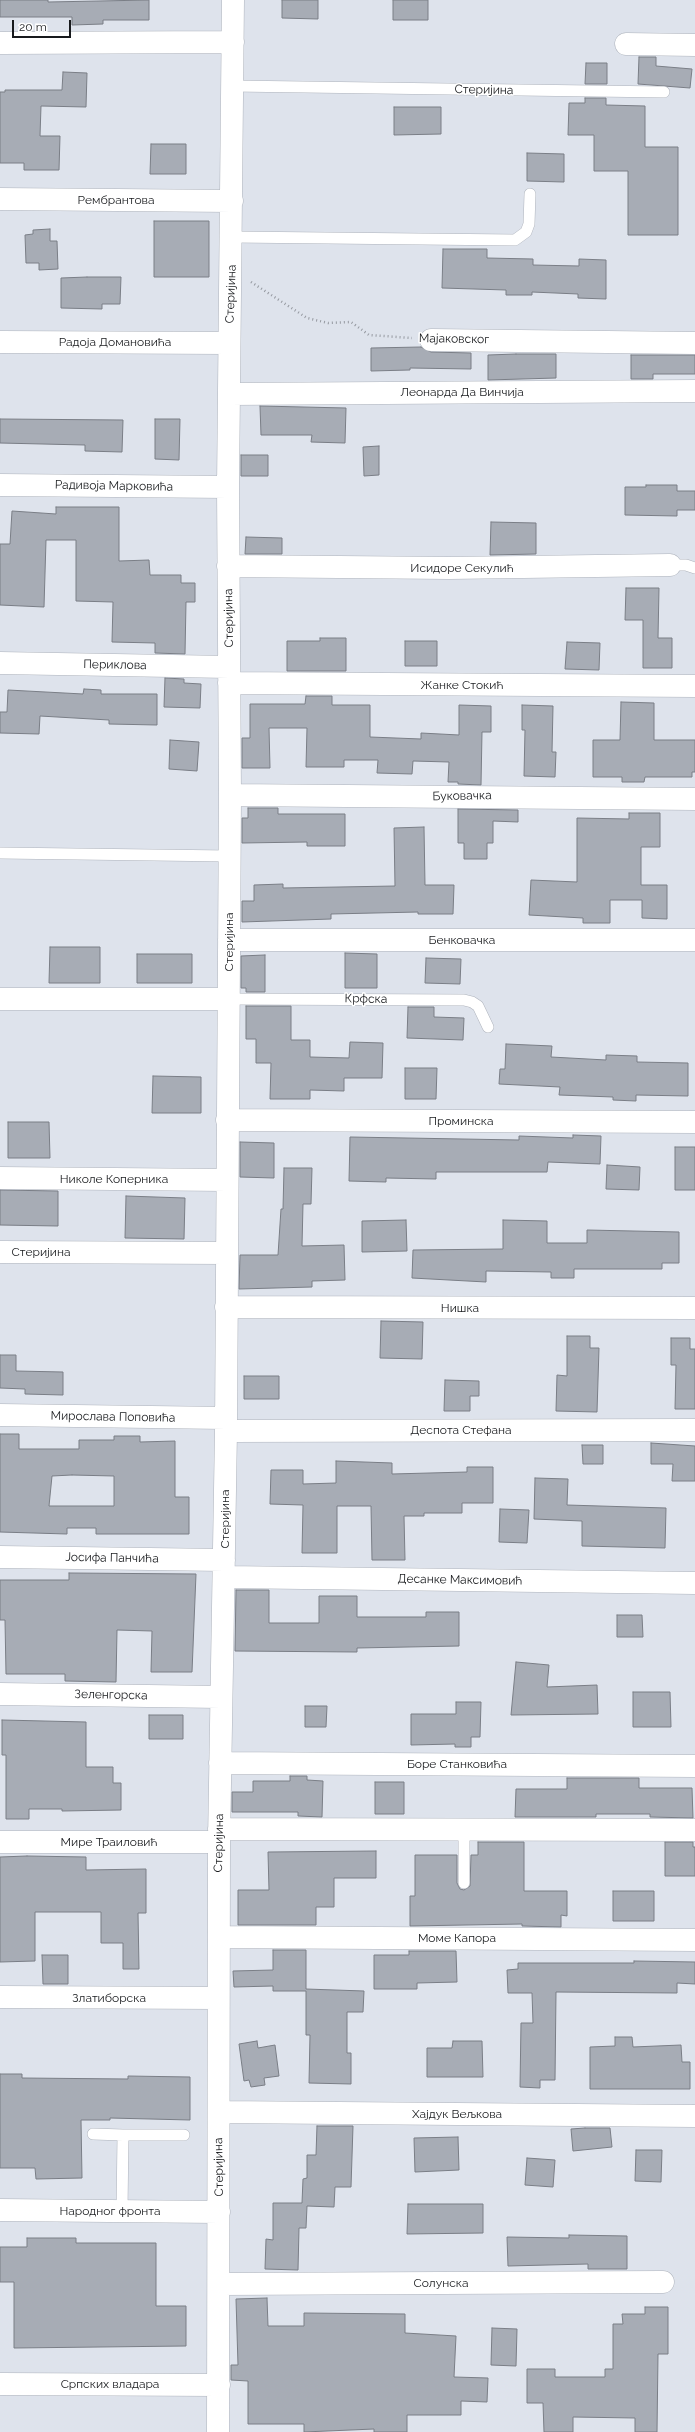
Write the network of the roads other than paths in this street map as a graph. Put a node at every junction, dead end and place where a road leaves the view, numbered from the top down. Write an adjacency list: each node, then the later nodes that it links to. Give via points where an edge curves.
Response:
1 (233, 0): 2 (street, Стеријина)
2 (233, 42): 3 (street); 6 (street, Стеријина)
3 (0, 43)
4 (626, 44): 5 (street)
5 (695, 44)
6 (232, 86): 7 (lane, Стеријина); 10 (street, Стеријина)
7 (664, 92)
8 (530, 194): 11 (lane, via 528,224 522,237 515,240)
9 (0, 199): 10 (street, Рембрантова)
10 (232, 201): 11 (street, Стеријина)
11 (232, 236): 14 (street, Стеријина)
12 (431, 340): 15 (street, Мајаковског)
13 (0, 342): 14 (street, Радоја Домановића)
14 (229, 343): 17 (street, Стеријина)
15 (695, 343)
16 (695, 391): 17 (street, Леонарда Да Винчија)
17 (229, 394): 19 (street, Стеријина)
18 (0, 484): 19 (street, Радивоја Марковића)
19 (228, 487): 21 (street, Стеријина)
20 (670, 565): 21 (street, Исидоре Секулић, via 449,568); 22 (lane, Исидоре Секулић)
21 (228, 566): 24 (street, Стеријина)
22 (695, 568)
23 (0, 663): 24 (street, Периклова)
24 (229, 675): 25 (street, Жанке Стокић); 26 (street, Стеријина)
25 (695, 686)
26 (230, 795): 27 (street, Буковачка); 29 (street, Стеријина)
27 (695, 799)
28 (0, 853): 29 (lane)
29 (229, 856): 30 (street, Стеријина)
30 (229, 940): 31 (street, Бенковачка); 33 (street, Стеријина)
31 (695, 940)
32 (0, 999): 33 (street)
33 (229, 999): 34 (lane, Крфска, via 464,1000 478,1006); 35 (street, Стеријина)
34 (488, 1027)
35 (227, 1120): 36 (street, Проминска); 38 (street, Стеријина)
36 (695, 1122)
37 (0, 1178): 38 (street, Николе Коперника)
38 (227, 1180): 40 (street, Стеријина)
39 (0, 1252): 40 (street, Стеријина)
40 (227, 1253): 41 (street, Стеријина)
41 (226, 1307): 42 (street, Нишка); 44 (street, Стеријина)
42 (695, 1308)
43 (0, 1415): 44 (street, Мирослава Поповића)
44 (226, 1424): 45 (street, Деспота Стефана); 47 (street, Стеријина)
45 (695, 1430)
46 (0, 1557): 47 (street, Јосифа Панчића)
47 (225, 1568): 48 (street, Десанке Максимовић); 50 (street, Стеријина)
48 (695, 1584)
49 (0, 1694): 50 (street, Зеленгорска)
50 (221, 1697): 51 (street, Стеријина)
51 (220, 1763): 52 (street, Боре Станковића); 55 (street, Стеријина)
52 (695, 1766)
53 (695, 1830): 54 (street, Мире Траиловић)
54 (464, 1831): 55 (street, Мире Траиловић); 57 (lane)
55 (219, 1835): 56 (street, Мире Траиловић); 58 (street, Стеријина)
56 (0, 1842)
57 (464, 1884)
58 (219, 1937): 59 (street, Моме Капора); 61 (street, Стеријина)
59 (695, 1940)
60 (0, 1997): 61 (street, Златиборска)
61 (218, 1998): 62 (street, Стеријина)
62 (218, 2112): 63 (street, Хајдук Вељкова); 69 (street, Стеријина)
63 (695, 2116)
64 (93, 2134): 65 (lane)
65 (123, 2135): 66 (lane); 68 (lane)
66 (184, 2136)
67 (0, 2210): 68 (street, Народног фронта)
68 (122, 2211): 69 (street, Народног фронта)
69 (219, 2212): 71 (street, Стеријина)
70 (663, 2282): 71 (street, Солунска)
71 (219, 2284): 73 (street, Стеријина)
72 (0, 2384): 73 (street, Српских владара)
73 (219, 2385): 74 (street, Стеријина)
74 (218, 2432)

